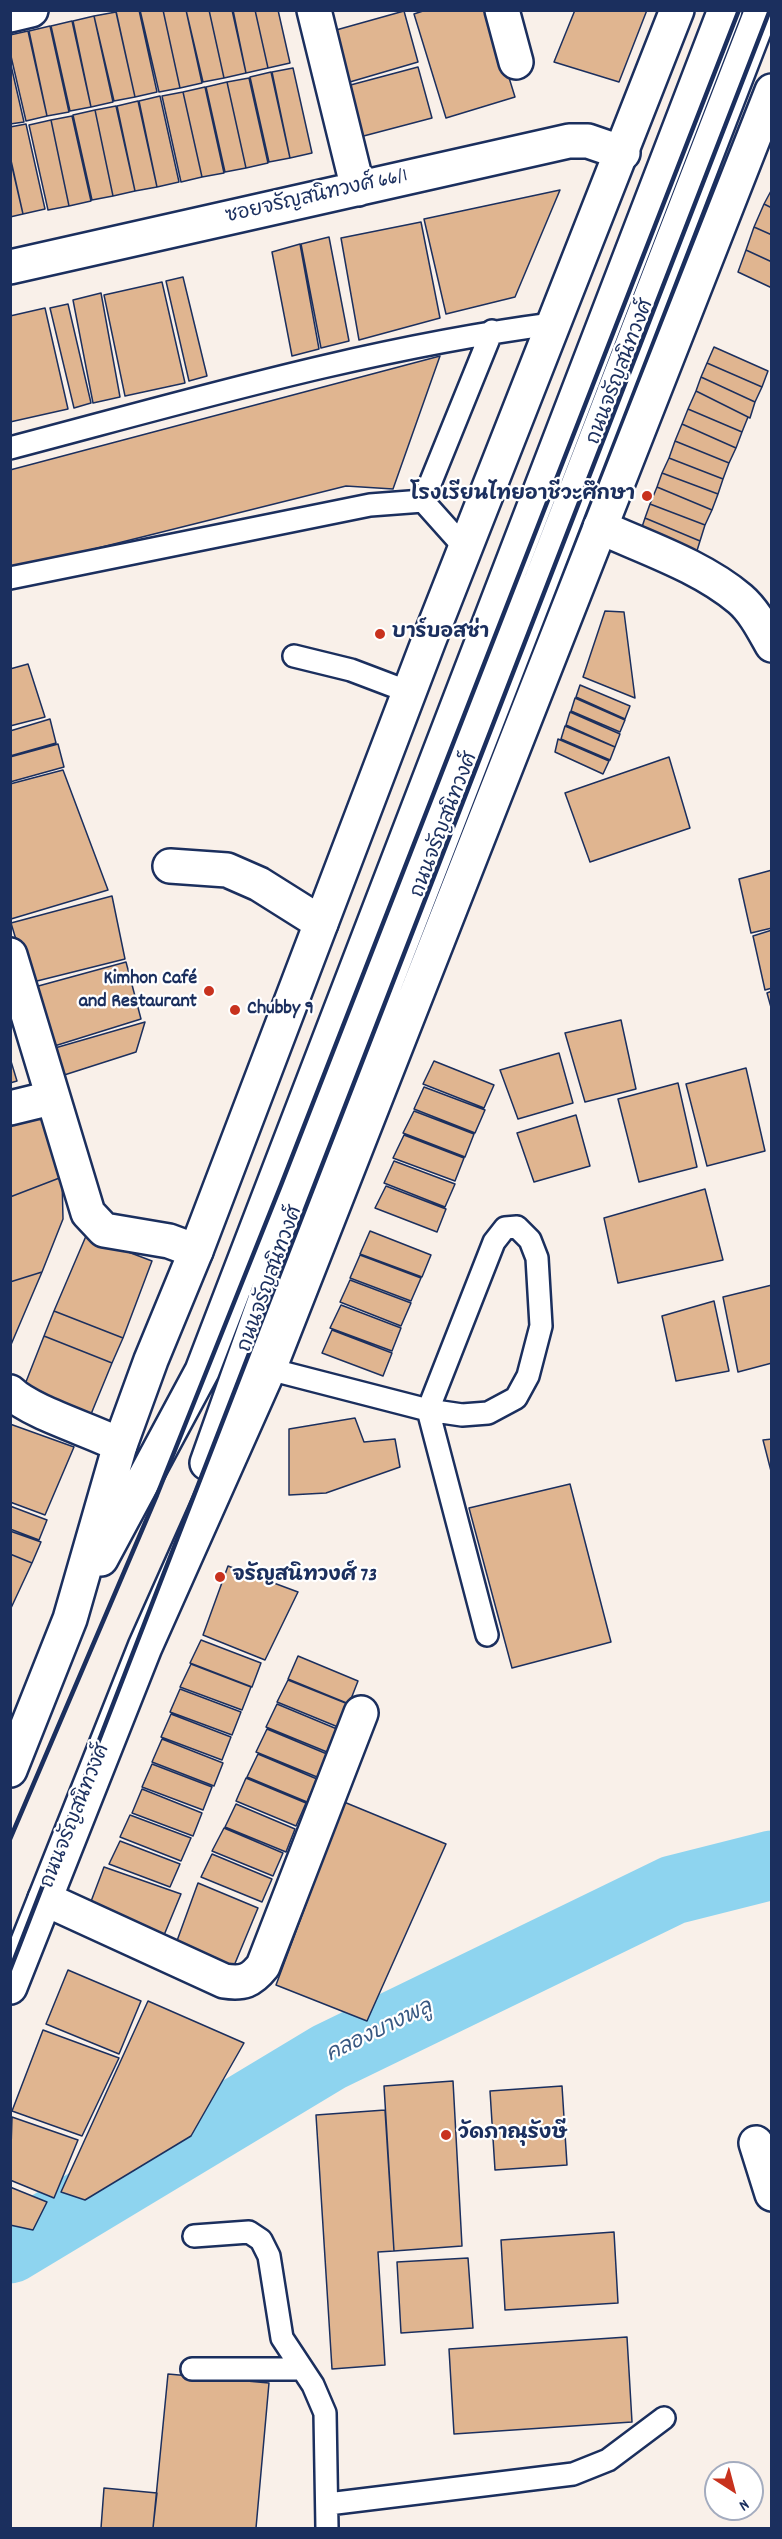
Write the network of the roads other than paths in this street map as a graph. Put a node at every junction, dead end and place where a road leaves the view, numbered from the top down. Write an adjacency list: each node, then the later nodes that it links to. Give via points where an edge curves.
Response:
1 (31, 10): 7 (main road)
2 (314, 10): 11 (main road)
3 (502, 10): 8 (main road)
4 (677, 10): 10 (main road, ถนนจรัญสนิทวงศ์)
5 (725, 10): 33 (main road, ถนนจรัญสนิทวงศ์, via 202,1371)
6 (762, 10): 35 (main road, ถนนจรัญสนิทวงศ์, via 291,1227)
7 (10, 15)
8 (516, 62)
9 (771, 91): 17 (main road, ถนนจรัญสนิทวงศ์)
10 (623, 153): 11 (main road, ซอยจรัญสนิทวงศ์ 66/1, via 588,141 569,141); 13 (main road, ถนนจรัญสนิทวงศ์)
11 (358, 189): 12 (main road, ซอยจรัญสนิทวงศ์ 66/1)
12 (10, 267)
13 (552, 324): 14 (lane); 18 (main road, ถนนจรัญสนิทวงศ์)
14 (492, 331): 15 (lane, via 293,374); 16 (lane)
15 (10, 448)
16 (423, 501): 18 (lane); 19 (lane, via 370,505)
17 (600, 528): 20 (main road, via 714,580 742,600); 29 (main road, ถนนจรัญสนิทวงศ์)
18 (465, 548): 22 (main road, ถนนจรัญสนิทวงศ์)
19 (10, 578)
20 (771, 645)
21 (294, 656): 22 (lane, via 351,670)
22 (409, 692): 24 (main road, ถนนจรัญสนิทวงศ์)
23 (170, 866): 24 (main road, via 227,870 259,884)
24 (321, 923): 28 (main road, ถนนจรัญสนิทวงศ์)
25 (10, 955): 26 (main road)
26 (51, 1098): 27 (main road); 28 (main road, via 88,1214 104,1230 169,1241)
27 (10, 1108)
28 (196, 1251): 32 (main road, ถนนจรัญสนิทวงศ์)
29 (269, 1369): 31 (lane); 35 (main road, ถนนจรัญสนิทวงศ์)
30 (10, 1392): 32 (main road, via 20,1402)
31 (428, 1410): 31 (lane, via 494,1242 505,1228 517,1227 530,1240 537,1258 541,1326 528,1376 516,1398 488,1413 462,1415); 34 (lane)
32 (120, 1445): 33 (main road, ถนนจรัญสนิทวงศ์)
33 (70, 1619): 37 (main road, ถนนจรัญสนิทวงศ์)
34 (487, 1635)
35 (145, 1647): 38 (main road, ถนนจรัญสนิทวงศ์)
36 (361, 1713): 38 (main road, via 262,1966 252,1979 240,1983 224,1981)
37 (10, 1770)
38 (45, 1899): 39 (main road, ถนนจรัญสนิทวงศ์)
39 (10, 1987)
40 (756, 2143): 41 (main road)
41 (771, 2194)
42 (194, 2236): 44 (lane, via 249,2232 261,2240 269,2256 282,2338)
43 (192, 2369): 44 (lane)
44 (301, 2369): 46 (lane, via 325,2413)
45 (664, 2418): 46 (lane, via 608,2460 573,2474)
46 (328, 2504): 47 (lane)
47 (327, 2529)

